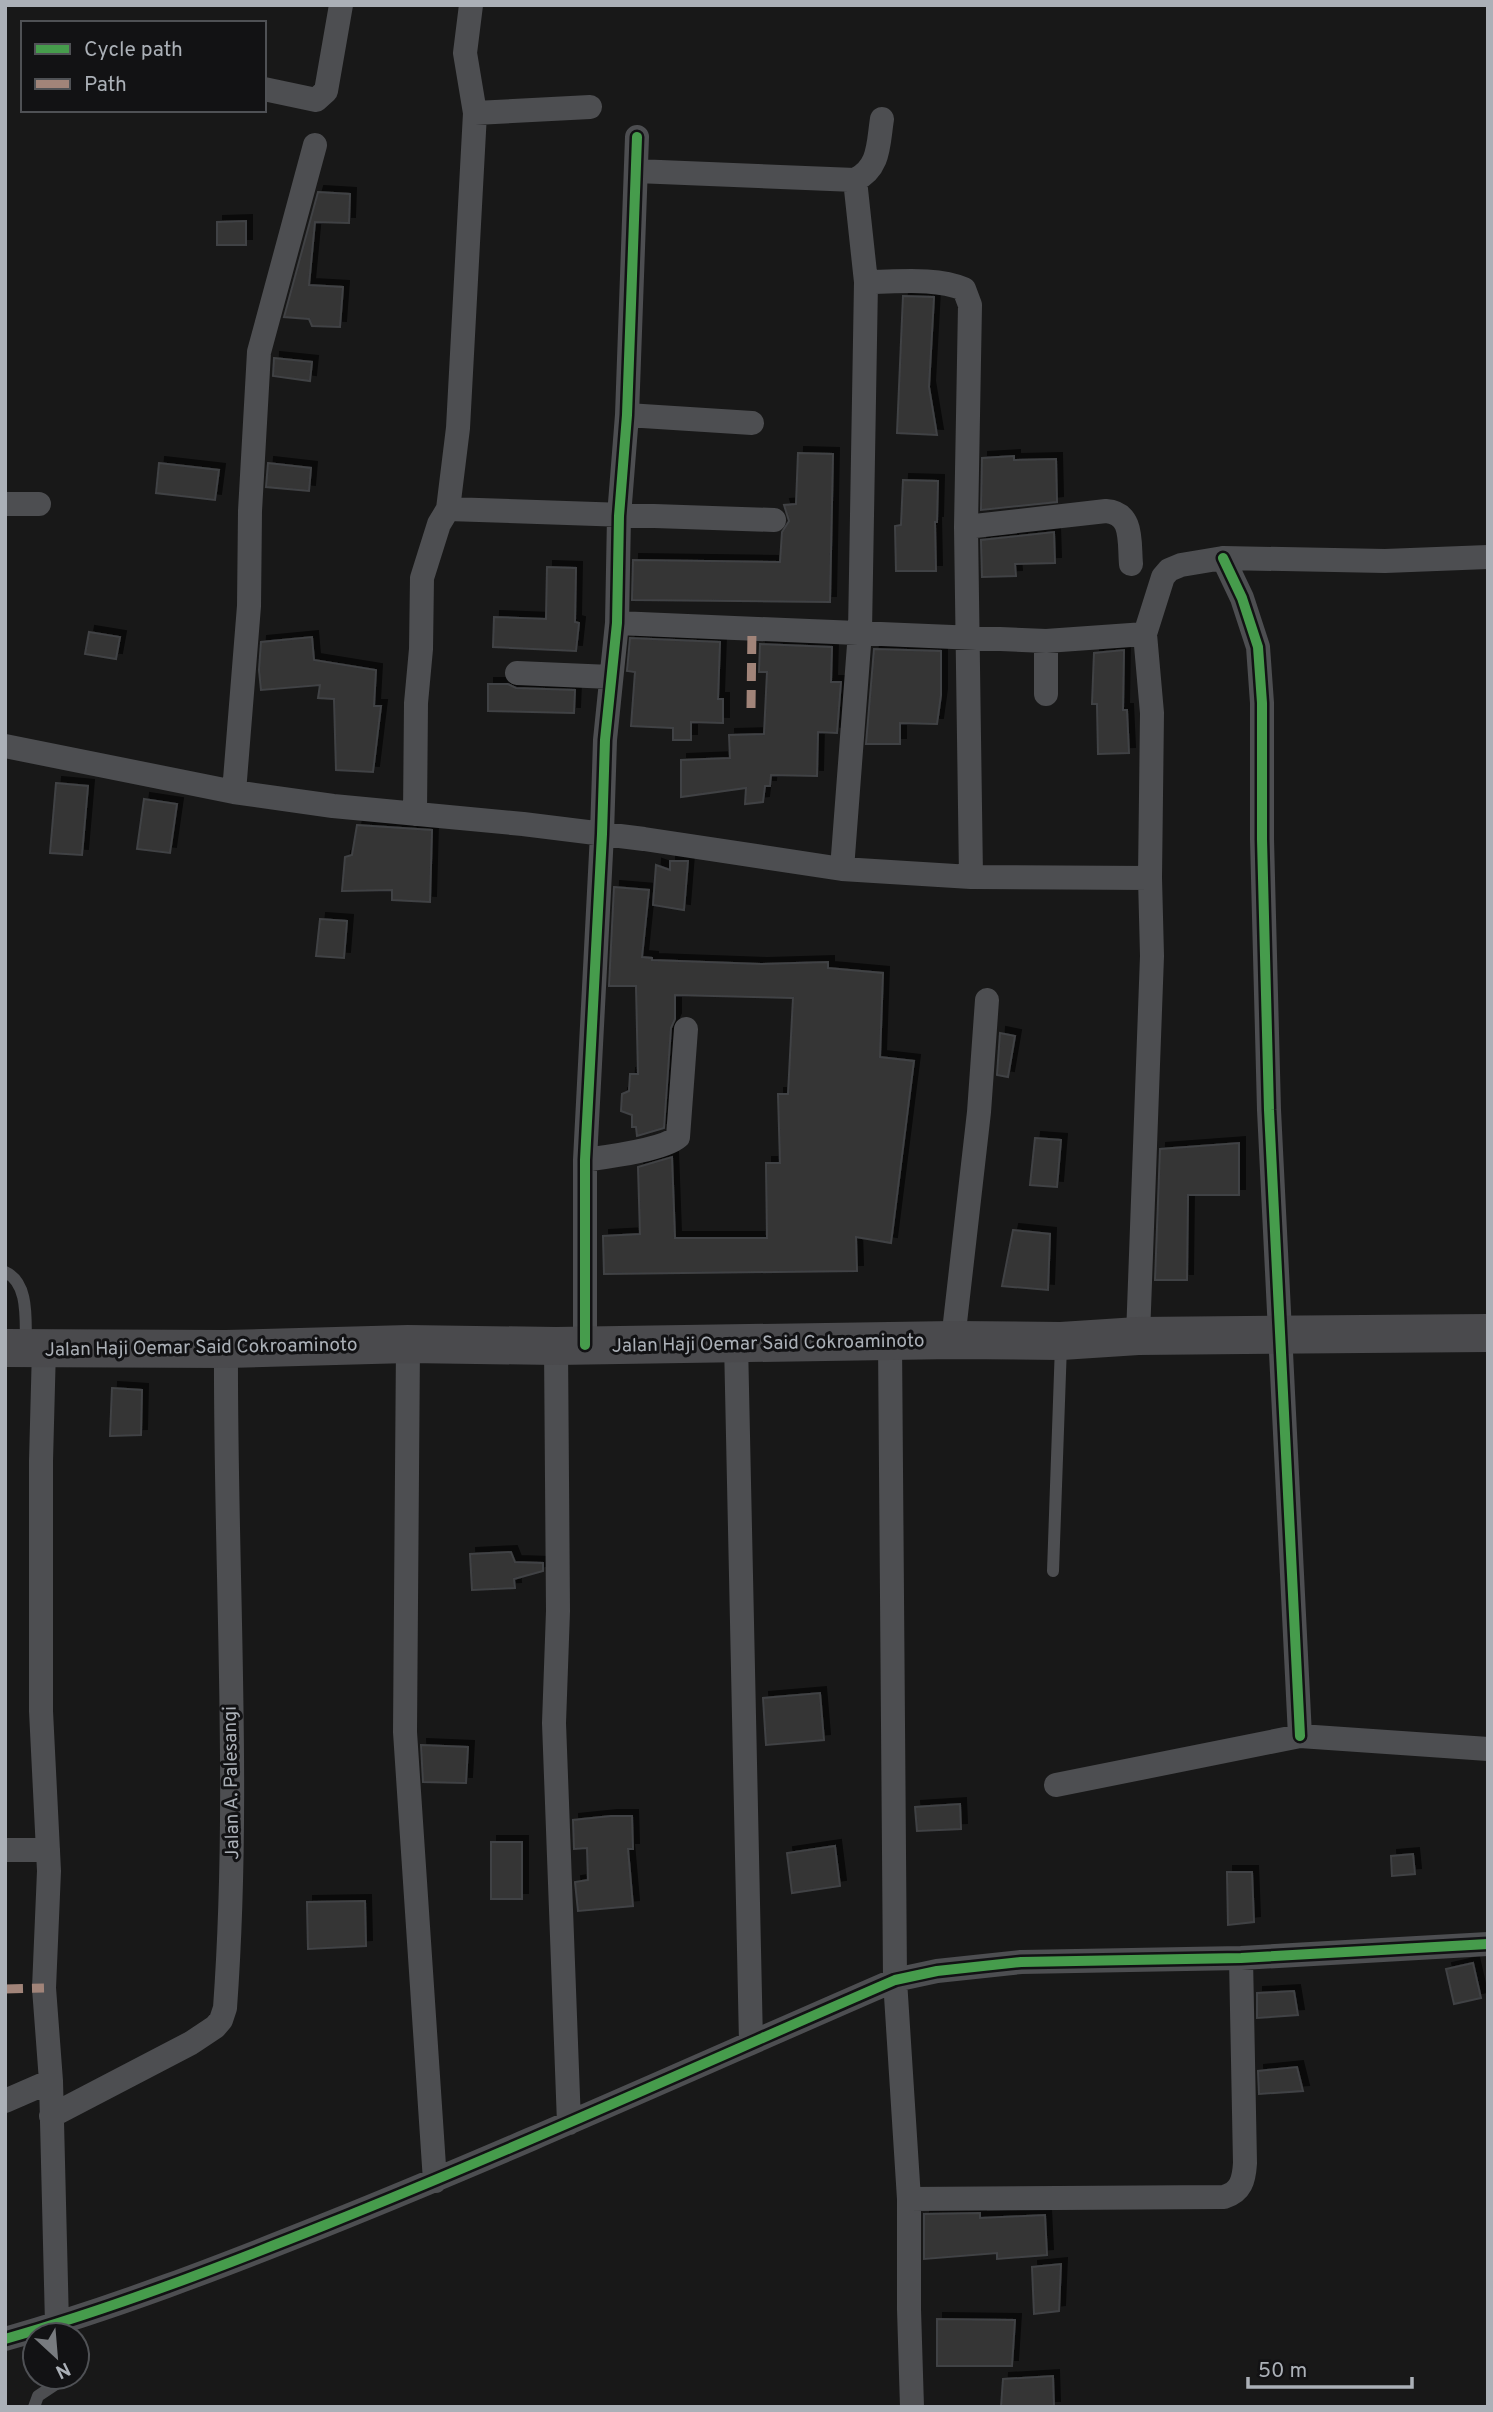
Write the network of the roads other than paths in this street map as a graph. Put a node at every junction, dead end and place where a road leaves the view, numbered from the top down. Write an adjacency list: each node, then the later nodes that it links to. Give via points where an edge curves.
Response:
1 (341, 5): 3 (street, via 323,97 316,100)
2 (471, 5): 5 (street, via 465,53)
3 (266, 89)
4 (590, 107): 5 (street)
5 (475, 113): 16 (street, via 458,428)
6 (882, 119): 10 (street, via 874,165)
7 (637, 137): 9 (street)
8 (315, 145): 32 (street, via 259,352 249,606)
9 (636, 170): 10 (street); 12 (street)
10 (855, 180): 11 (street)
11 (866, 282): 19 (street, via 955,285 967,294 971,328); 24 (street)
12 (626, 415): 13 (street); 17 (street)
13 (752, 423)
14 (5, 504): 15 (street)
15 (39, 504)
16 (448, 509): 17 (street); 33 (street, via 422,578)
17 (619, 516): 18 (street); 23 (street)
18 (774, 520)
19 (966, 527): 22 (street, via 1117,512 1129,531); 26 (street)
20 (1488, 557): 21 (street, via 1385,561)
21 (1223, 558): 25 (street, via 1169,570); 44 (street, via 1258,647 1269,1110)
22 (1131, 564)
23 (617, 623): 24 (street); 29 (street)
24 (860, 632): 26 (street); 35 (street)
25 (1145, 634): 27 (street); 37 (street, via 1152,713)
26 (967, 638): 27 (street); 36 (street)
27 (1046, 641): 30 (street)
28 (517, 673): 29 (street)
29 (611, 677): 34 (street)
30 (1046, 694)
31 (5, 746): 32 (street)
32 (234, 792): 33 (street)
33 (415, 814): 34 (street)
34 (602, 834): 35 (street); 40 (street)
35 (842, 869): 36 (street)
36 (971, 877): 37 (street)
37 (1150, 878): 43 (street, via 1152,956)
38 (987, 1000): 45 (street)
39 (686, 1029): 40 (street, via 678,1137)
40 (585, 1160): 50 (street)
41 (5, 1272): 51 (lane, via 13,1275 23,1292)
42 (1488, 1333): 44 (highway, Jalan Haji Oemar Said Cokroaminoto)
43 (1138, 1336): 44 (highway, Jalan Haji Oemar Said Cokroaminoto); 47 (highway, Jalan Haji Oemar Said Cokroaminoto)
44 (1282, 1336): 54 (street)
45 (953, 1339): 46 (highway, Jalan Haji Oemar Said Cokroaminoto); 47 (highway, Jalan Haji Oemar Said Cokroaminoto)
46 (890, 1341): 48 (highway, Jalan Haji Oemar Said Cokroaminoto); 61 (street)
47 (1061, 1341): 53 (lane)
48 (736, 1342): 50 (highway, Jalan Haji Oemar Said Cokroaminoto); 62 (street)
49 (408, 1343): 50 (highway, Jalan Haji Oemar Said Cokroaminoto); 52 (highway, Jalan Haji Oemar Said Cokroaminoto); 67 (street, via 405,1732)
50 (571, 1345): 66 (street, via 554,1723)
51 (25, 1348): 52 (highway, Jalan Haji Oemar Said Cokroaminoto); 58 (street, via 41,1461 41,1711)
52 (226, 1349): 65 (street, Jalan A. Palesangi, via 232,1917 225,2008 215,2027 191,2043)
53 (1053, 1571)
54 (1300, 1736): 55 (street); 56 (street)
55 (1488, 1749)
56 (1056, 1785)
57 (5, 1850): 58 (street)
58 (48, 1850): 63 (street, via 44,1989)
59 (1488, 1944): 60 (street)
60 (1241, 1958): 61 (street, via 1021,1962); 68 (street, via 1245,2163 1236,2192 1224,2197)
61 (895, 1980): 62 (street); 68 (street)
62 (751, 2043): 66 (street)
63 (51, 2081): 64 (street); 65 (street)
64 (5, 2102)
65 (51, 2116): 69 (street)
66 (569, 2123): 67 (street)
67 (435, 2181): 70 (street, via 219,2267)
68 (909, 2199): 73 (street)
69 (57, 2321)
70 (66, 2321)
71 (46, 2391): 72 (lane)
72 (34, 2407)
73 (912, 2407)

